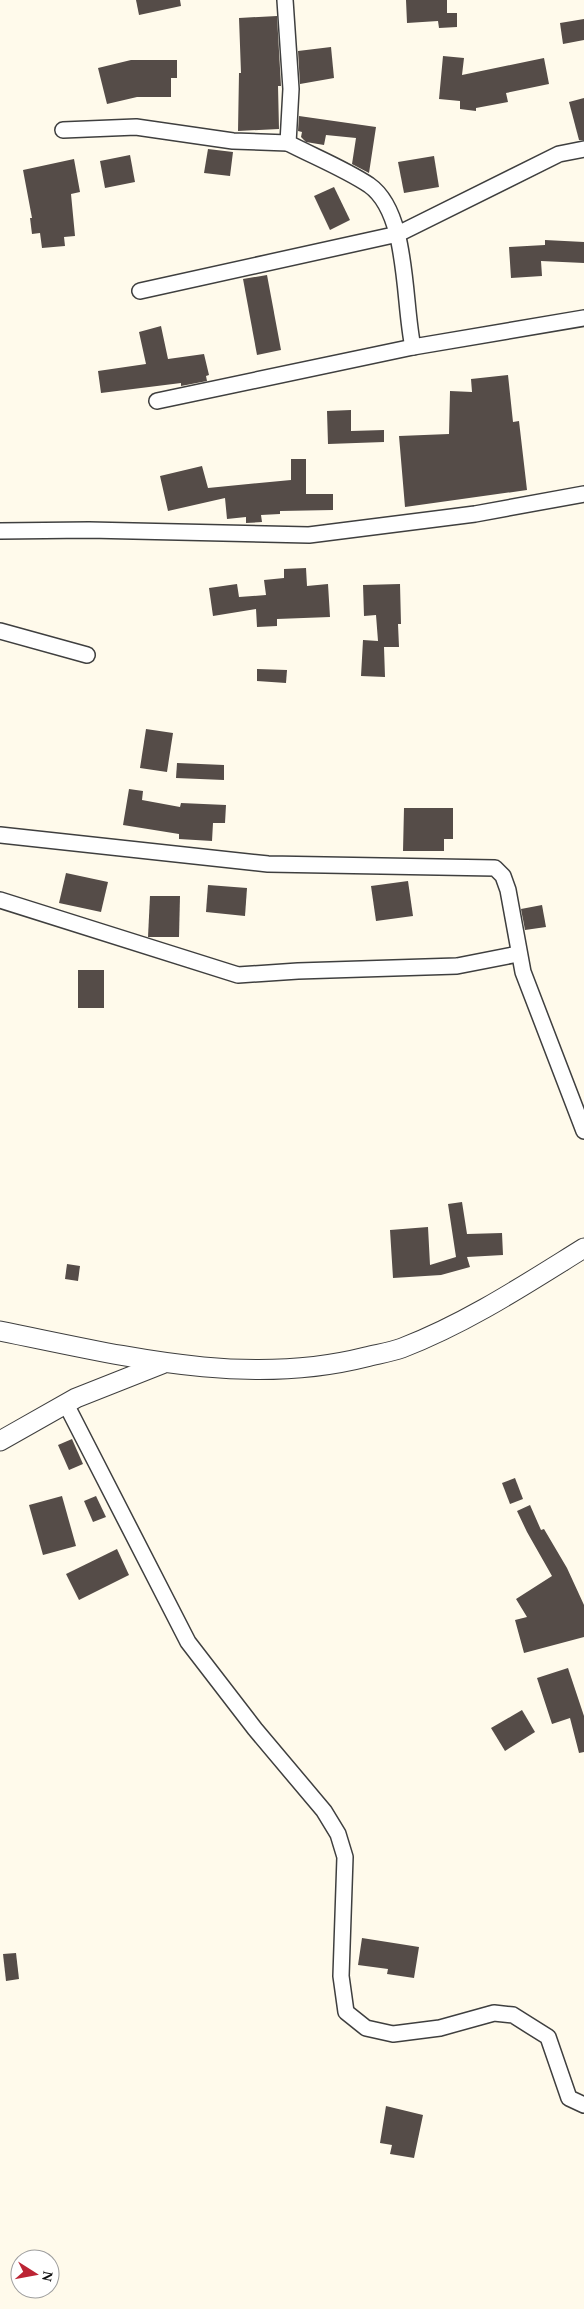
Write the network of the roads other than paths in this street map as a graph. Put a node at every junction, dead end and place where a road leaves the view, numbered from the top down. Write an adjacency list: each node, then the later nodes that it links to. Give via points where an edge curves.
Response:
1 (285, 0): 3 (street, via 291,89)
2 (63, 130): 3 (street, via 136,127 233,140)
3 (288, 143): 5 (street, via 370,186 390,211)
4 (584, 149): 5 (street, via 559,154)
5 (398, 234): 6 (street); 8 (street)
6 (140, 291)
7 (584, 318): 8 (street)
8 (413, 347): 9 (street)
9 (157, 401)
10 (584, 494): 11 (street, via 475,514 309,535)
11 (0, 531)
12 (0, 631): 13 (street)
13 (87, 655)
14 (0, 834): 16 (street, via 268,864 495,868 503,876 508,890)
15 (0, 900): 16 (street, via 238,976 457,966)
16 (518, 954): 17 (street)
17 (584, 1132)
18 (584, 1248): 20 (street, via 460,1322 401,1348 347,1362 295,1369 228,1369)
19 (0, 1331): 20 (street)
20 (162, 1364): 22 (street, via 76,1398)
21 (69, 1410): 23 (street, via 188,1642 324,1811 338,1834 345,1857 341,1976 346,2012 366,2028 393,2034 440,2028 494,2013 513,2015 548,2037 569,2098)
22 (0, 1442)
23 (584, 2105)

